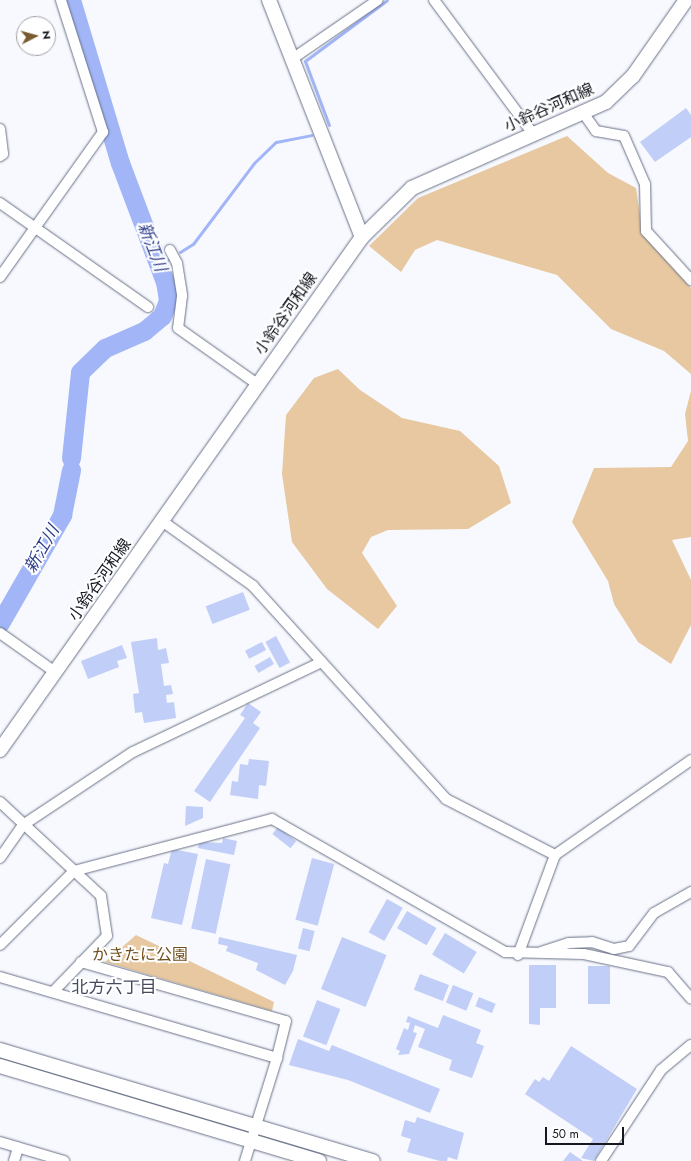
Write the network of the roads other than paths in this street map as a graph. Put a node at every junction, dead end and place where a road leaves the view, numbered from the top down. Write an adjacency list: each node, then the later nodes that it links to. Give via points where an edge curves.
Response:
1 (61, 0): 12 (street, via 103,132)
2 (268, 0): 6 (main road)
3 (378, 0): 6 (street)
4 (434, 0): 9 (street)
5 (686, 0): 7 (main road, 小鈴谷河和線, via 633,76 606,102)
6 (292, 59): 13 (main road)
7 (584, 114): 9 (main road, 小鈴谷河和線); 16 (street, via 596,131 624,136 645,184 646,231)
8 (0, 129): 10 (street, via 3,154)
9 (534, 135): 13 (main road, 小鈴谷河和線, via 412,188)
10 (0, 156)
11 (0, 204): 12 (street)
12 (34, 229): 15 (street); 17 (street)
13 (362, 237): 18 (main road, 小鈴谷河和線)
14 (170, 250): 18 (street, via 177,263 182,296 178,328)
15 (0, 277)
16 (691, 280)
17 (148, 307)
18 (257, 384): 19 (main road, 小鈴谷河和線)
19 (162, 520): 21 (street, via 253,586); 22 (main road, 小鈴谷河和線)
20 (0, 633): 22 (street)
21 (322, 662): 26 (street, via 133,752); 27 (street, via 446,799)
22 (55, 672): 23 (main road, 小鈴谷河和線)
23 (0, 750)
24 (691, 760): 27 (street)
25 (0, 802): 26 (street)
26 (23, 825): 28 (street); 29 (street)
27 (555, 855): 32 (street)
28 (0, 858)
29 (74, 870): 31 (street); 32 (street, via 272,819 505,952); 34 (street, via 101,896 107,936)
30 (691, 892): 33 (street, via 654,913 629,946 614,949 592,942 569,942)
31 (0, 945)
32 (518, 955): 33 (street)
33 (530, 955): 37 (street, via 584,954 668,972)
34 (81, 962): 36 (street); 40 (street, via 286,1021)
35 (0, 977): 36 (street)
36 (53, 992): 40 (street)
37 (691, 998)
38 (691, 1045): 51 (street, via 661,1070)
39 (0, 1050): 42 (main road)
40 (277, 1058): 42 (street)
41 (0, 1066): 43 (main road)
42 (256, 1125): 43 (street); 50 (main road)
43 (251, 1141): 48 (street); 49 (main road)
44 (0, 1142): 45 (street)
45 (18, 1148): 46 (street); 47 (street)
46 (14, 1161)
47 (64, 1161)
48 (245, 1161)
49 (319, 1161)
50 (373, 1161)
51 (601, 1161)

